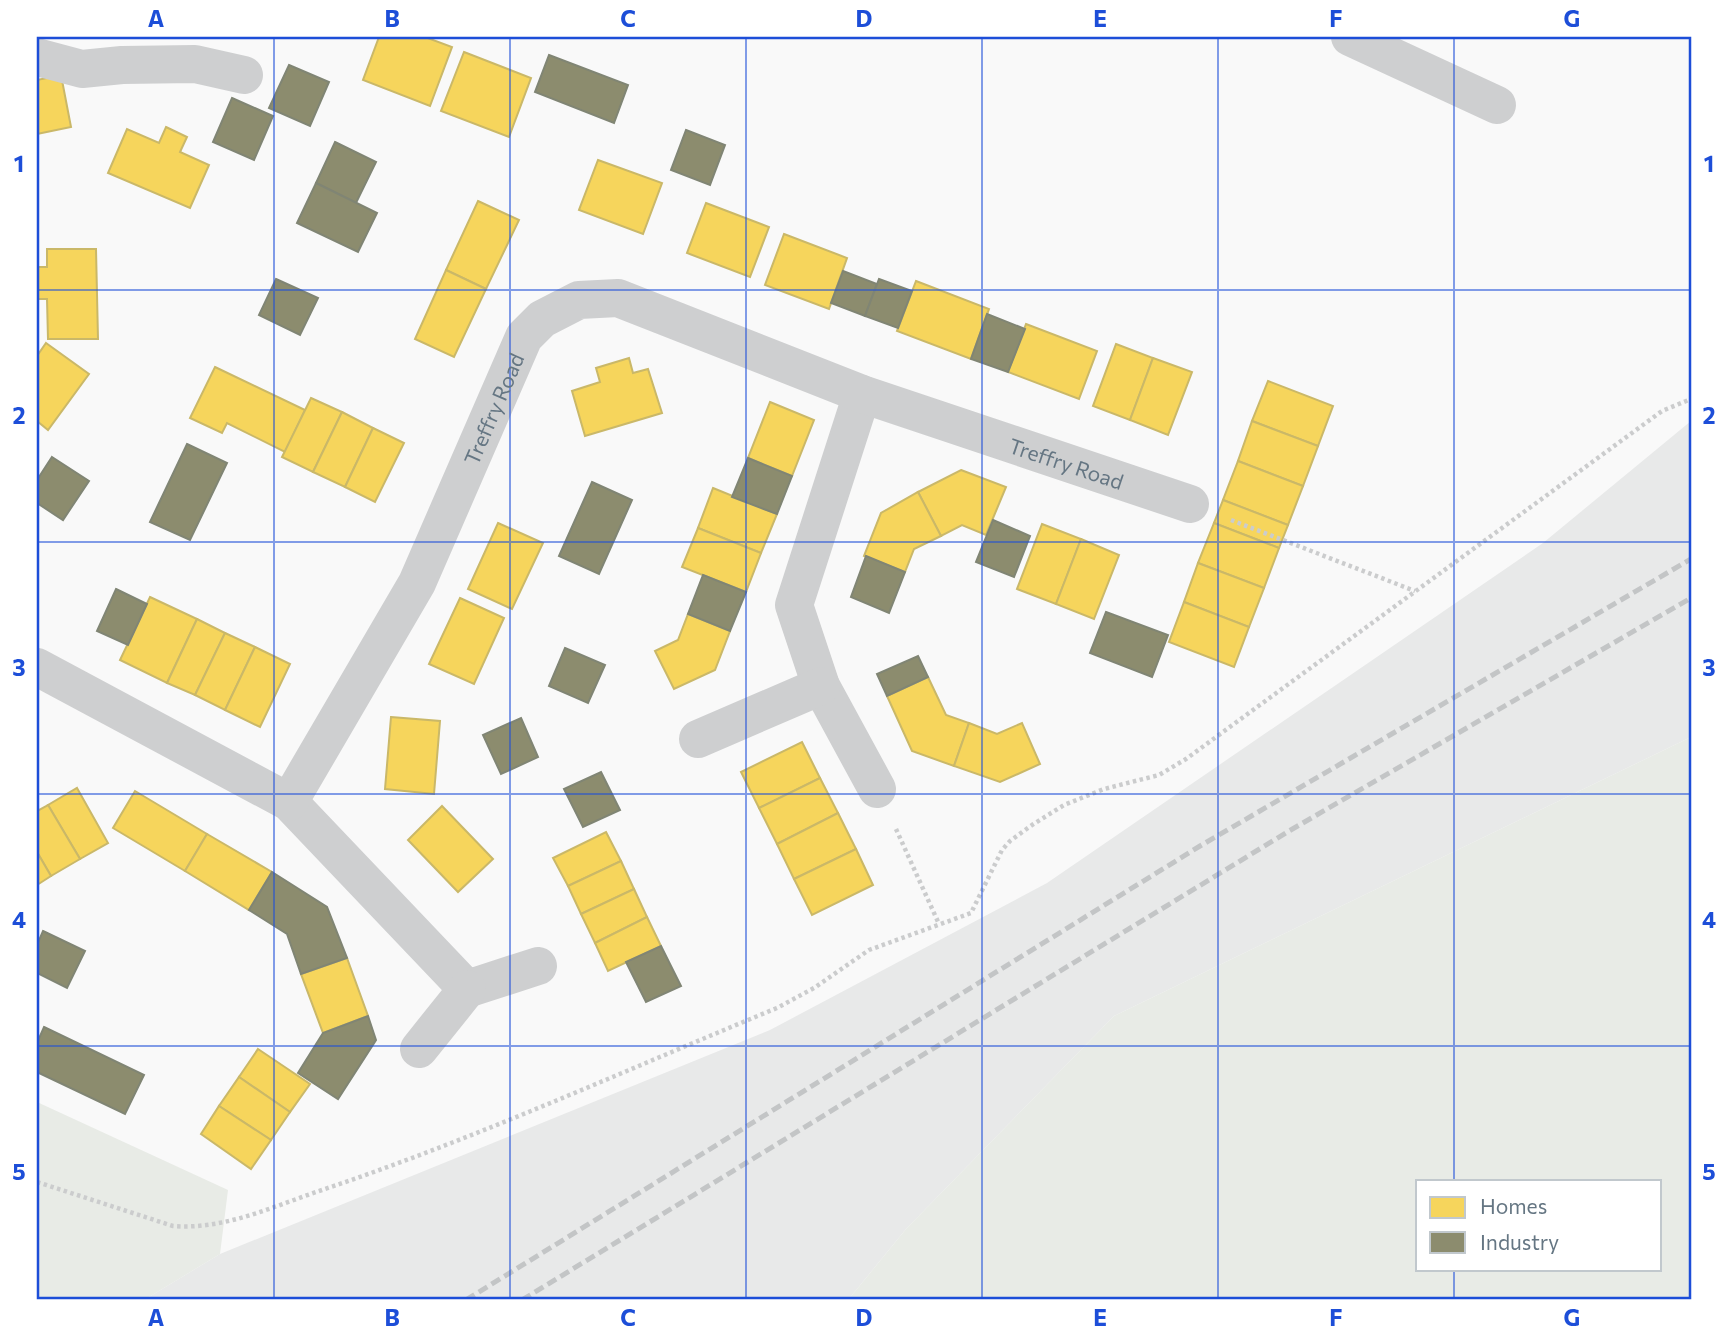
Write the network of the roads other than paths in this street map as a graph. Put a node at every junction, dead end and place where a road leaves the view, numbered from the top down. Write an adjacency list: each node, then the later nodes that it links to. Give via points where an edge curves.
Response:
1 (1350, 37): 4 (street)
2 (37, 57): 3 (street, via 82,69 195,64)
3 (244, 75)
4 (1497, 105)
5 (862, 394): 6 (street, Treffry Road); 8 (street, via 794,605); 11 (street, Treffry Road, via 618,298 579,300 542,319 524,337 417,583)
6 (1190, 504)
7 (37, 667): 11 (street)
8 (821, 686): 9 (street); 10 (street)
9 (698, 738)
10 (877, 789)
11 (289, 802): 13 (street)
12 (538, 967): 13 (street)
13 (467, 989): 14 (street)
14 (419, 1049)

